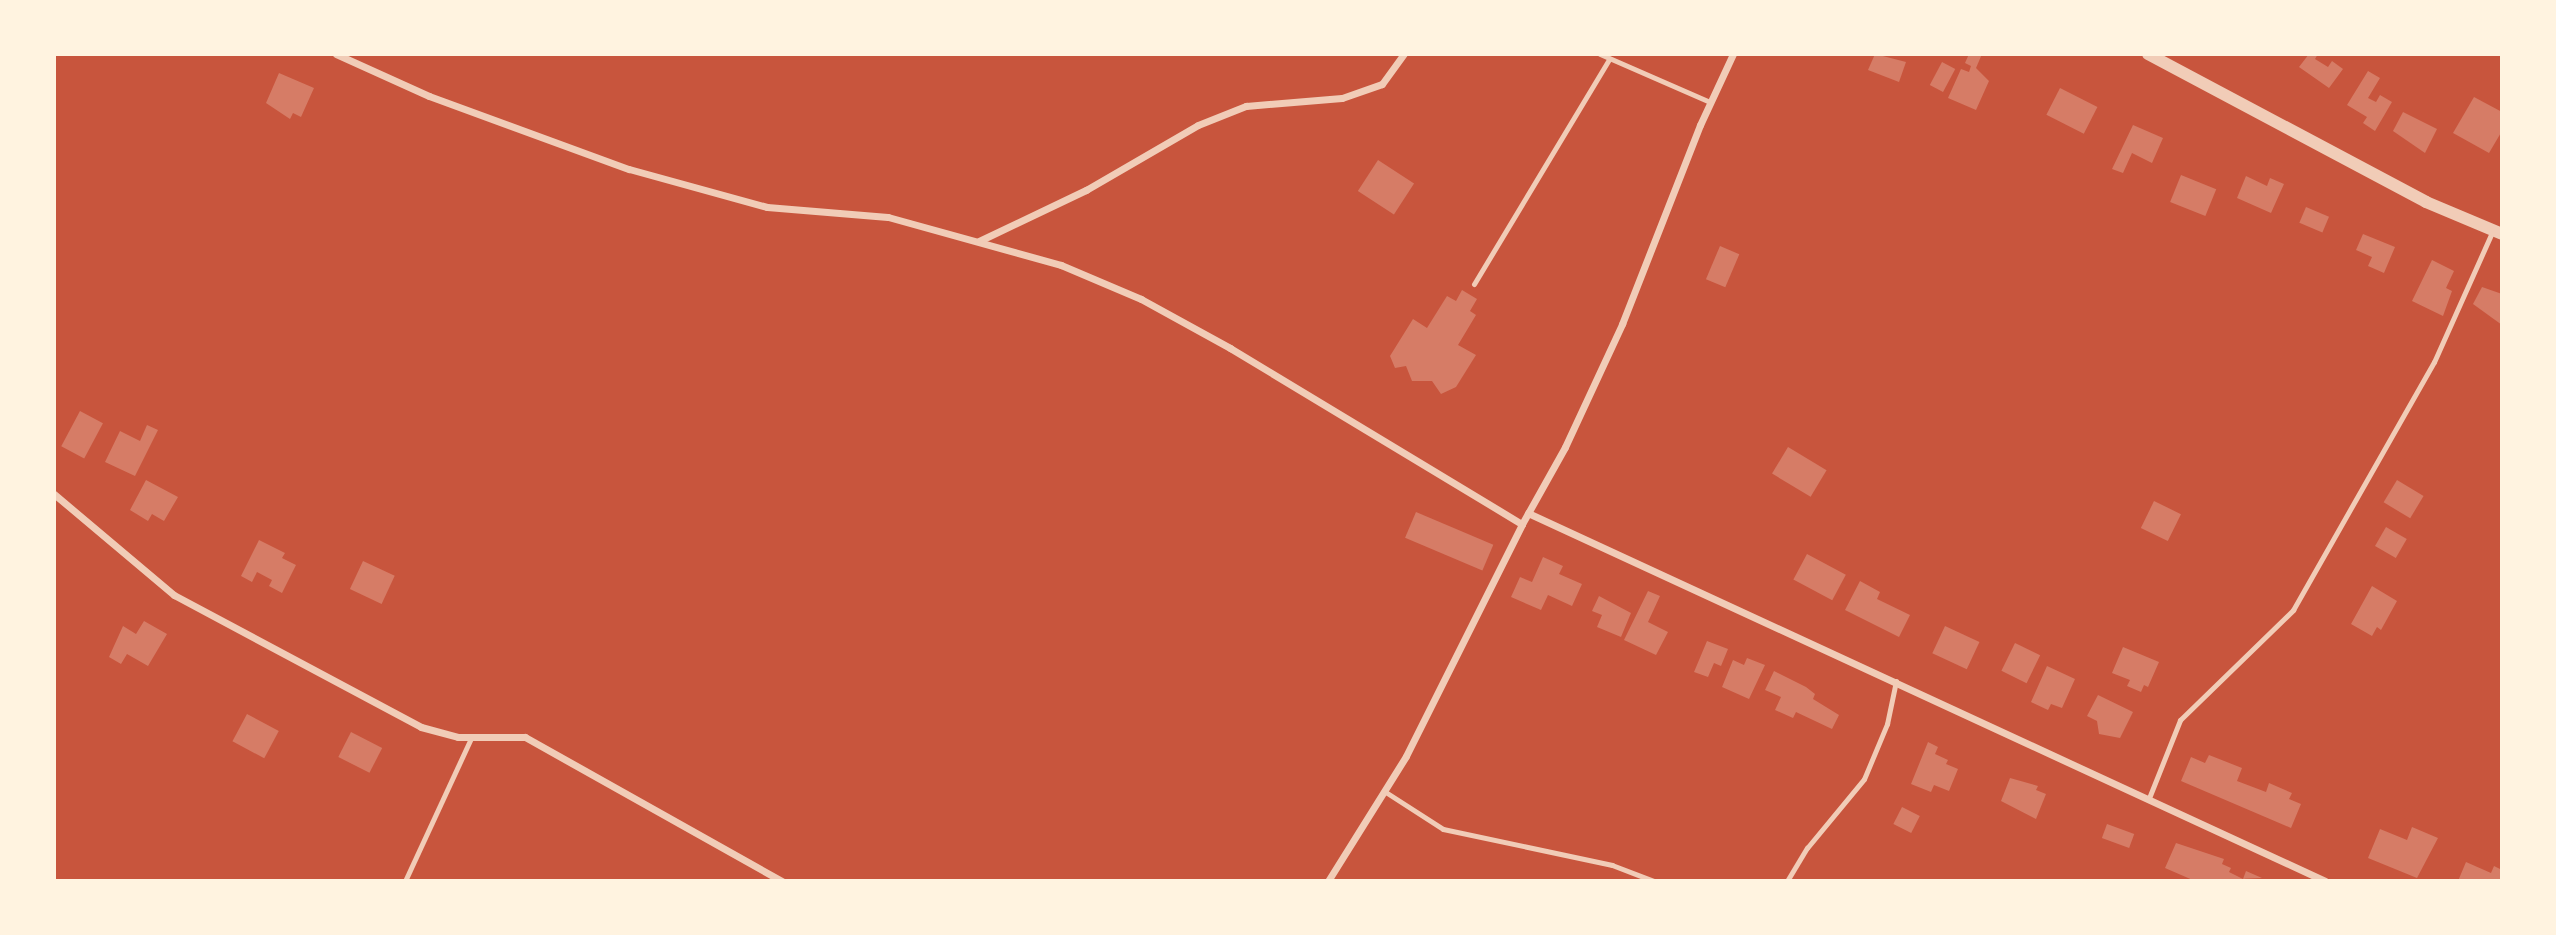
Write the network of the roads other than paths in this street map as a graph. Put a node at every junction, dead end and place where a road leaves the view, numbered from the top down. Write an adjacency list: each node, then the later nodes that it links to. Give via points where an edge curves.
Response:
1 (336, 54): 9 (street, via 429,96 629,169 767,206 888,217)
2 (1404, 54): 9 (street, via 1382,84 1342,98 1246,106 1198,125 1086,190)
3 (1600, 54): 6 (lane)
4 (1733, 54): 7 (street)
5 (2148, 54): 8 (street, via 2426,202)
6 (1609, 59): 7 (lane); 10 (lane)
7 (1710, 102): 12 (street, via 1622,324 1565,447)
8 (2497, 232): 17 (lane, via 2434,362 2293,610 2180,720)
9 (978, 242): 13 (street, via 1061,265 1141,299)
10 (1474, 284)
11 (54, 495): 15 (street, via 174,595 421,727)
12 (1528, 513): 13 (street); 14 (street)
13 (1522, 524): 16 (street)
14 (1896, 681): 17 (street); 22 (lane, via 1887,724 1864,779 1807,848)
15 (471, 738): 18 (lane); 19 (street, via 525,737)
16 (1384, 791): 20 (street); 21 (lane, via 1443,829 1612,865)
17 (2149, 798): 23 (street)
18 (405, 881)
19 (782, 881)
20 (1328, 881)
21 (1654, 881)
22 (1787, 881)
23 (2325, 881)

